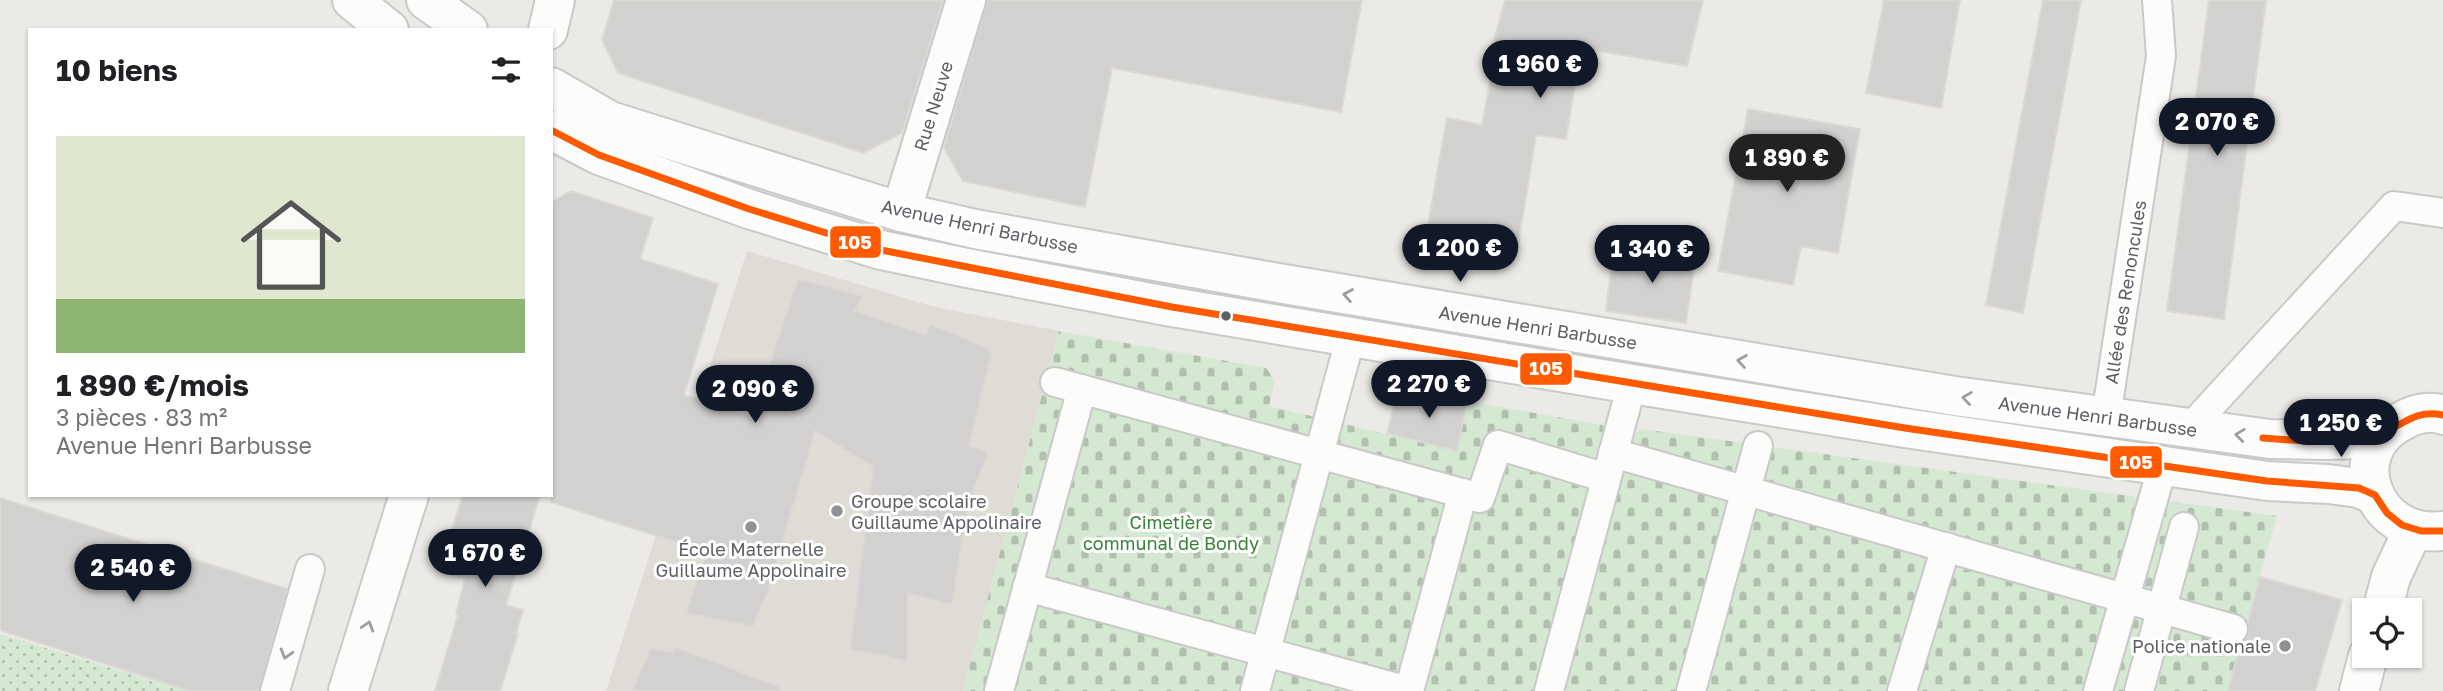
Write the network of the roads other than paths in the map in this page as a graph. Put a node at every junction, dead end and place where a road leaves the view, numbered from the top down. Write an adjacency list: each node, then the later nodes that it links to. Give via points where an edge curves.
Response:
1 (352, 0): 6 (street)
2 (426, 0): 7 (street)
3 (555, 0): 8 (street)
4 (965, 0): 11 (street, Rue Neuve)
5 (2157, 0): 16 (lane, Allée des Renoncules, via 2161,56)
6 (387, 28)
7 (465, 28)
8 (548, 28)
9 (553, 88): 11 (street, Avenue Henri Barbusse, via 610,121)
10 (553, 131): 13 (street, via 599,155 736,205 881,250 1172,307)
11 (901, 212): 16 (street, Avenue Henri Barbusse, one-way to 11, via 1340,294)
12 (2443, 213): 17 (lane, via 2394,205)
13 (1351, 336): 14 (street); 20 (lane)
14 (1632, 384): 21 (street); 22 (lane)
15 (2443, 415): 18 (street, via 2413,415)
16 (2106, 417): 17 (street, Avenue Henri Barbusse)
17 (2189, 429): 18 (street, Avenue Henri Barbusse, one-way to 17, via 2359,439 2270,439)
18 (2381, 434): 25 (street, via 2370,463)
19 (1758, 446): 23 (lane)
20 (1320, 454): 24 (lane); 31 (lane, via 1069,385); 36 (lane)
21 (2163, 465): 25 (street, via 2267,481 2359,488); 32 (lane)
22 (1610, 466): 23 (lane); 24 (lane, via 1498,445 1480,498); 43 (lane)
23 (1746, 491): 29 (lane); 44 (lane)
24 (1463, 493): 42 (lane)
25 (2375, 495): 28 (street, via 2395,522)
26 (408, 497): 39 (street, one-way to 26)
27 (2184, 527): 34 (lane)
28 (2428, 530): 33 (street, via 2391,577)
29 (1946, 548): 32 (lane); 45 (lane)
30 (310, 569): 38 (lane, one-way to 38)
31 (1027, 587): 36 (lane); 40 (lane)
32 (2124, 598): 34 (lane); 46 (lane)
33 (2385, 598)
34 (2162, 609): 35 (lane); 47 (lane)
35 (2233, 629)
36 (1266, 652): 41 (lane); 42 (lane)
37 (2365, 668): 48 (street)
38 (275, 691)
39 (348, 691)
40 (999, 691)
41 (1255, 691)
42 (1408, 691)
43 (1549, 691)
44 (1691, 691)
45 (1902, 691)
46 (2098, 691)
47 (2138, 691)
48 (2358, 691)

